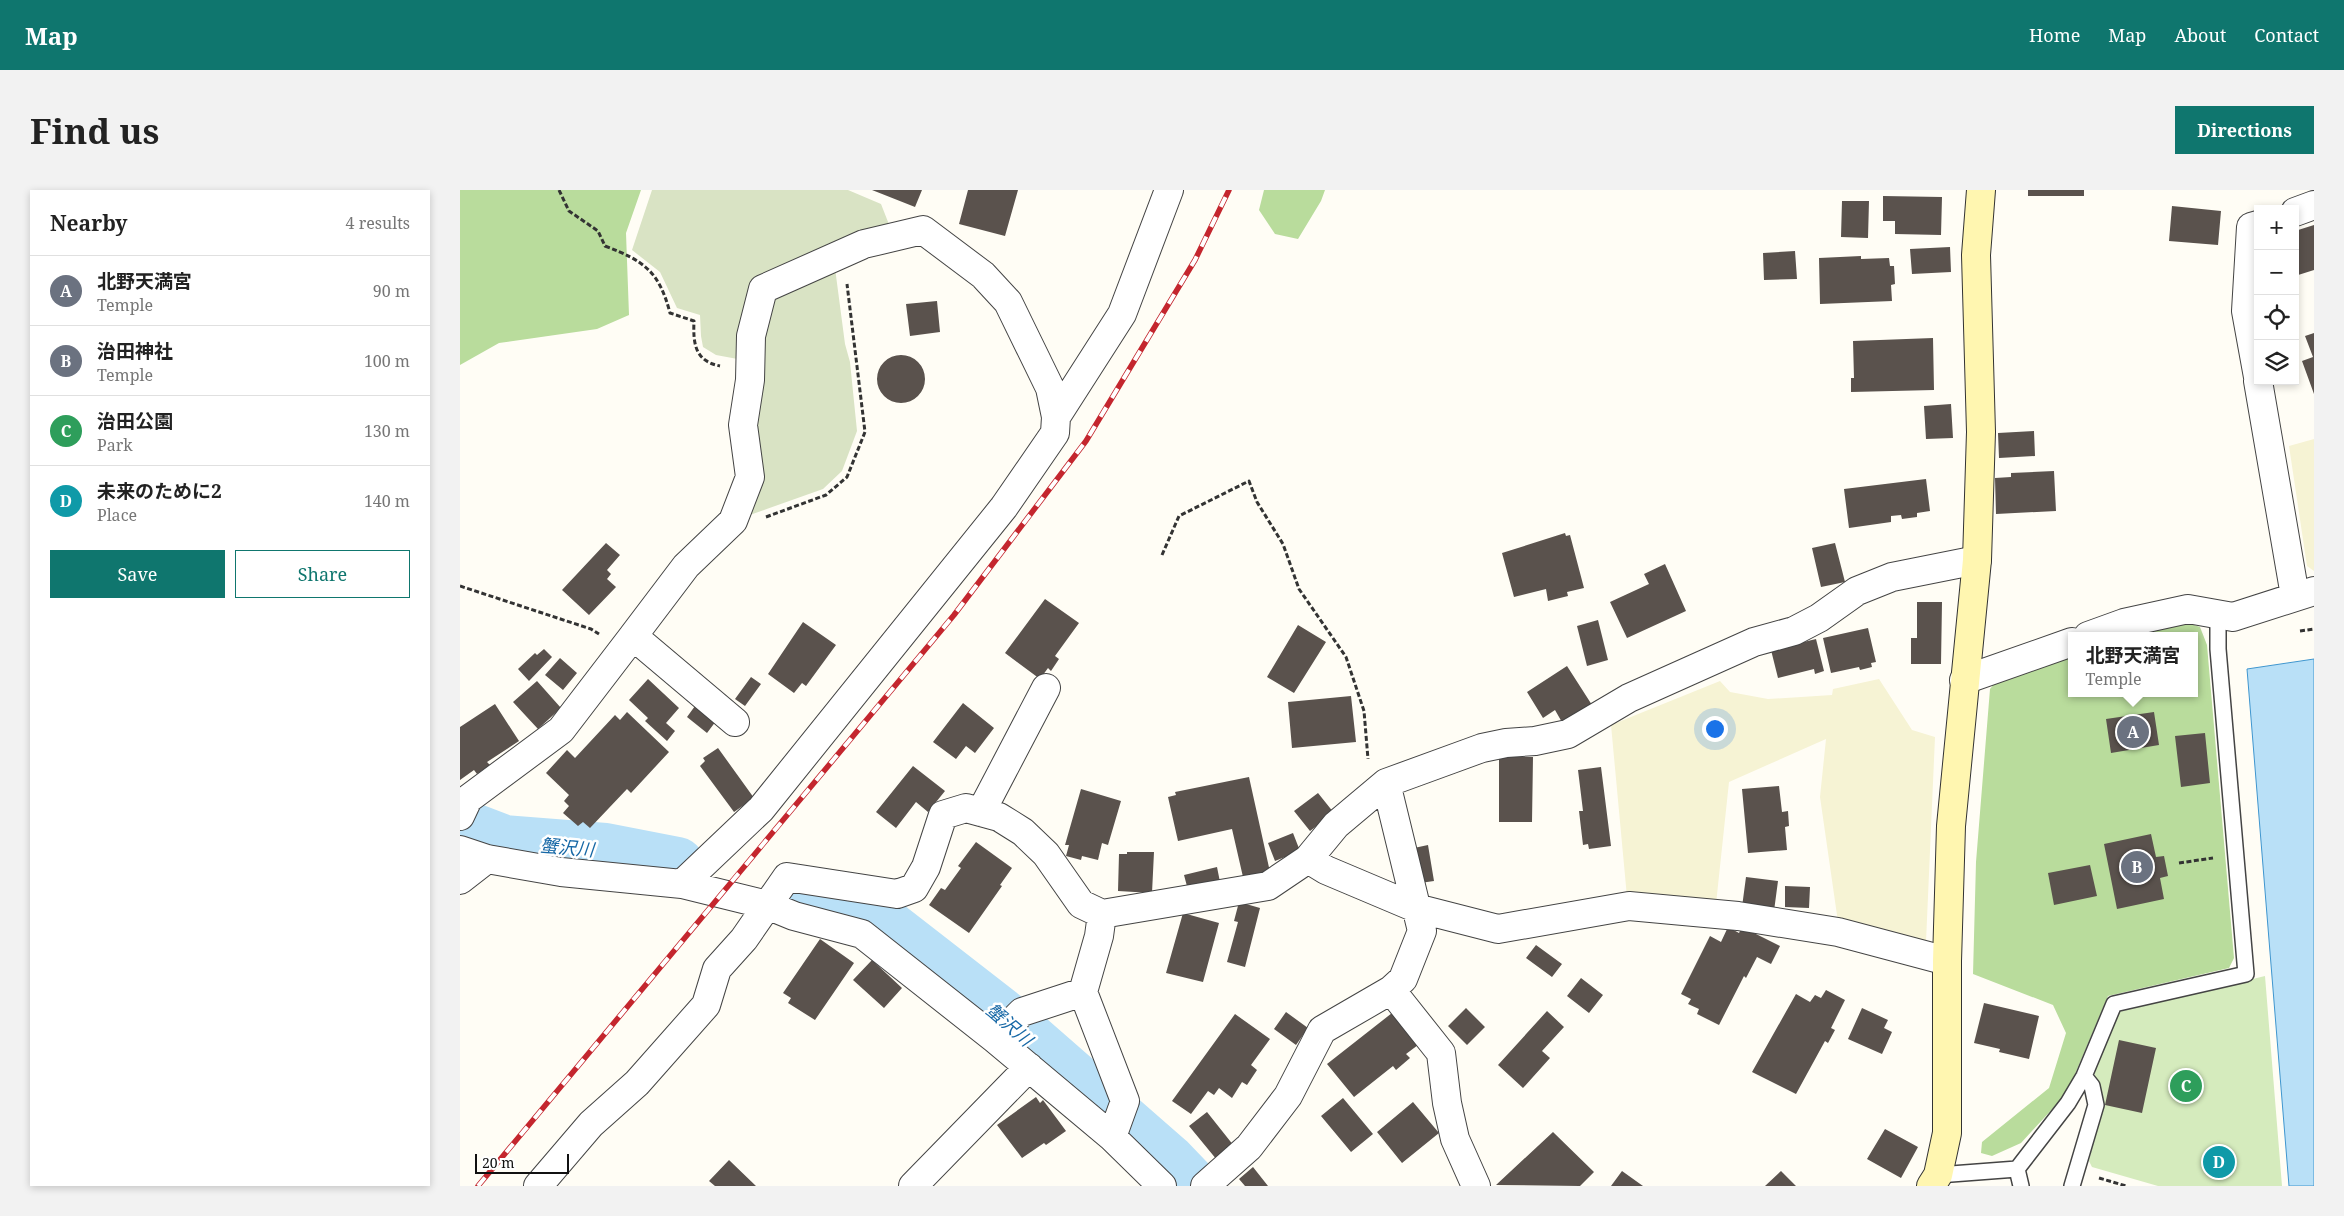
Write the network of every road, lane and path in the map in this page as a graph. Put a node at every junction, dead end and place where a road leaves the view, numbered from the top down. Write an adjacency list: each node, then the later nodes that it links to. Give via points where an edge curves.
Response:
1 (559, 190): 9 (path, via 569,211 598,231 605,246 631,256 656,275 670,313 694,321 693,335 699,355 709,364)
2 (1169, 190): 11 (street, via 1122,314)
3 (1981, 190): 14 (street, via 1976,255 1981,432)
4 (2314, 205): 5 (street)
5 (2299, 211)
6 (2254, 226): 8 (street, via 2251,227 2246,311)
7 (843, 254): 9 (street, via 763,289 751,336); 11 (street, via 864,244 924,230 983,275 1008,302 1050,388); 12 (path, via 865,432 847,477 826,495 746,524)
8 (2254, 355)
9 (750, 371): 12 (street, via 743,426 750,477)
10 (2259, 385): 16 (street)
11 (1056, 417): 35 (street, via 1055,432 1004,508 762,809)
12 (733, 521): 21 (street, via 686,566)
13 (1162, 555): 26 (path, via 1179,516 1249,480 1257,502 1283,544 1299,589 1346,657 1364,710 1364,736 1371,779)
14 (1976, 560): 23 (street); 26 (street, via 1892,577 1857,591 1794,631 1754,642 1629,698 1568,734 1482,748)
15 (460, 586): 21 (path)
16 (2305, 593): 17 (street, via 2233,616)
17 (2218, 614): 20 (street, via 2188,608); 30 (lane)
18 (2314, 629): 19 (path)
19 (2300, 631)
20 (2099, 632)
21 (628, 643): 25 (street); 28 (street, via 561,730 468,799)
22 (2068, 643): 23 (street)
23 (1964, 680): 39 (street, via 1952,826)
24 (1046, 688): 27 (street)
25 (734, 722)
26 (1386, 783): 32 (street, via 1336,825); 37 (street)
27 (981, 812): 36 (street, via 966,808 943,815 926,867 914,888 897,894 787,877); 38 (street, via 998,817 1023,832 1046,854 1081,904)
28 (460, 816)
29 (460, 850): 31 (street)
30 (2235, 855): 33 (path); 44 (lane, via 2246,974 2114,1004)
31 (487, 859): 34 (street); 35 (street, via 561,872)
32 (1308, 859): 37 (street, via 1326,870); 38 (street, via 1268,886)
33 (2179, 863)
34 (460, 880)
35 (682, 884): 36 (street)
36 (767, 905): 42 (street, via 794,916 862,934); 50 (street, via 744,939 717,969 706,1005 637,1083 591,1124)
37 (1416, 908): 39 (street, via 1498,929 1629,906 1738,916 1838,932); 40 (street, via 1422,931 1403,979)
38 (1102, 914): 41 (street)
39 (1947, 961): 49 (street, via 1947,1133)
40 (1391, 990): 53 (street, via 1322,1030 1288,1096 1249,1147); 54 (street, via 1441,1053 1447,1103 1456,1139)
41 (1083, 992): 42 (street, via 1022,1012); 46 (street, via 1125,1101)
42 (996, 1038): 43 (street)
43 (1029, 1067): 45 (street); 46 (street)
44 (2084, 1076): 48 (lane, via 2068,1103); 56 (lane, via 2092,1086 2096,1105)
45 (992, 1105): 47 (street, via 984,1104); 51 (street)
46 (1116, 1125): 52 (street)
47 (945, 1126)
48 (2018, 1169): 49 (lane); 55 (lane)
49 (1935, 1180)
50 (538, 1186)
51 (913, 1186)
52 (1162, 1186)
53 (1205, 1186)
54 (1476, 1186)
55 (2021, 1186)
56 (2072, 1186)

